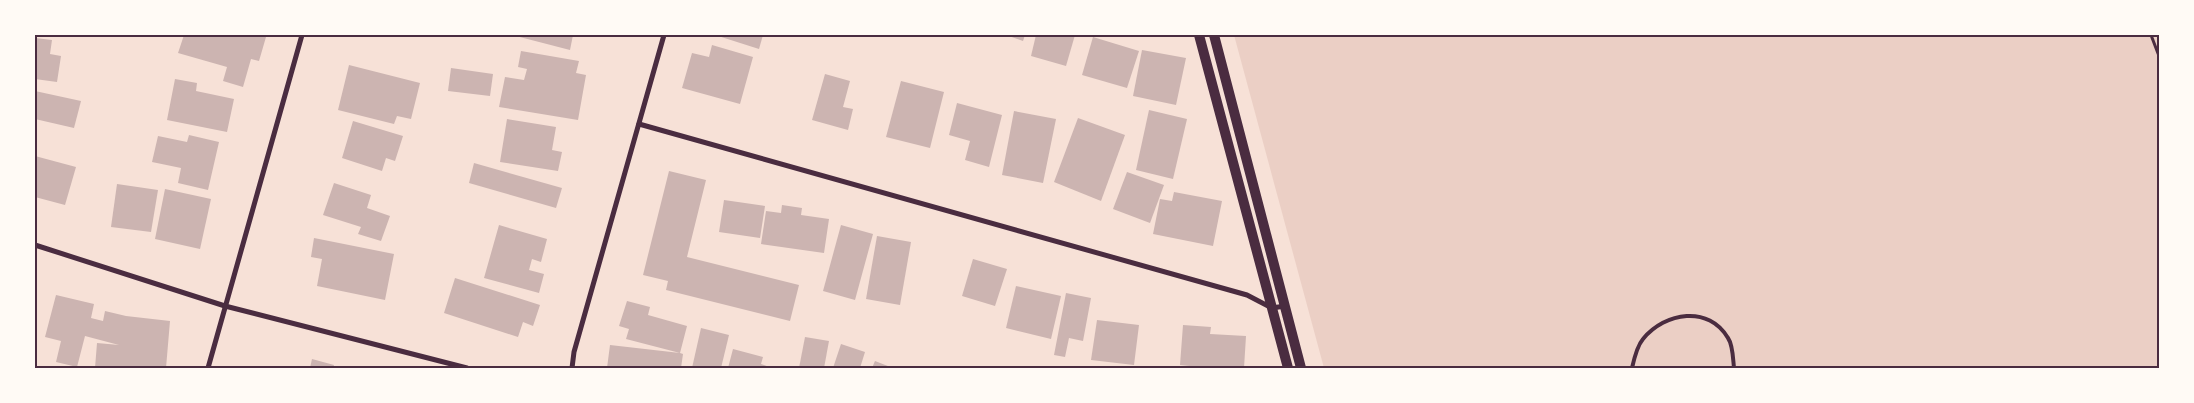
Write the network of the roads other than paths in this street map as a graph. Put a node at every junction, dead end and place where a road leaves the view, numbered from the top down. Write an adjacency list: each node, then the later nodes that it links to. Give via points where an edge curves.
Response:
1 (302, 35): 7 (street)
2 (664, 35): 5 (street)
3 (1199, 35): 9 (main road)
4 (1214, 35): 8 (main road)
5 (638, 124): 9 (street, via 1247,295); 12 (street)
6 (35, 245): 7 (street)
7 (225, 306): 10 (street); 11 (street)
8 (1285, 306): 9 (street); 14 (main road)
9 (1272, 308): 13 (main road)
10 (208, 368)
11 (467, 368)
12 (572, 368)
13 (1288, 368)
14 (1301, 368)
15 (1632, 368): 16 (lane, via 1641,341 1652,329 1686,315 1702,316 1716,322 1730,339)
16 (1734, 368)

